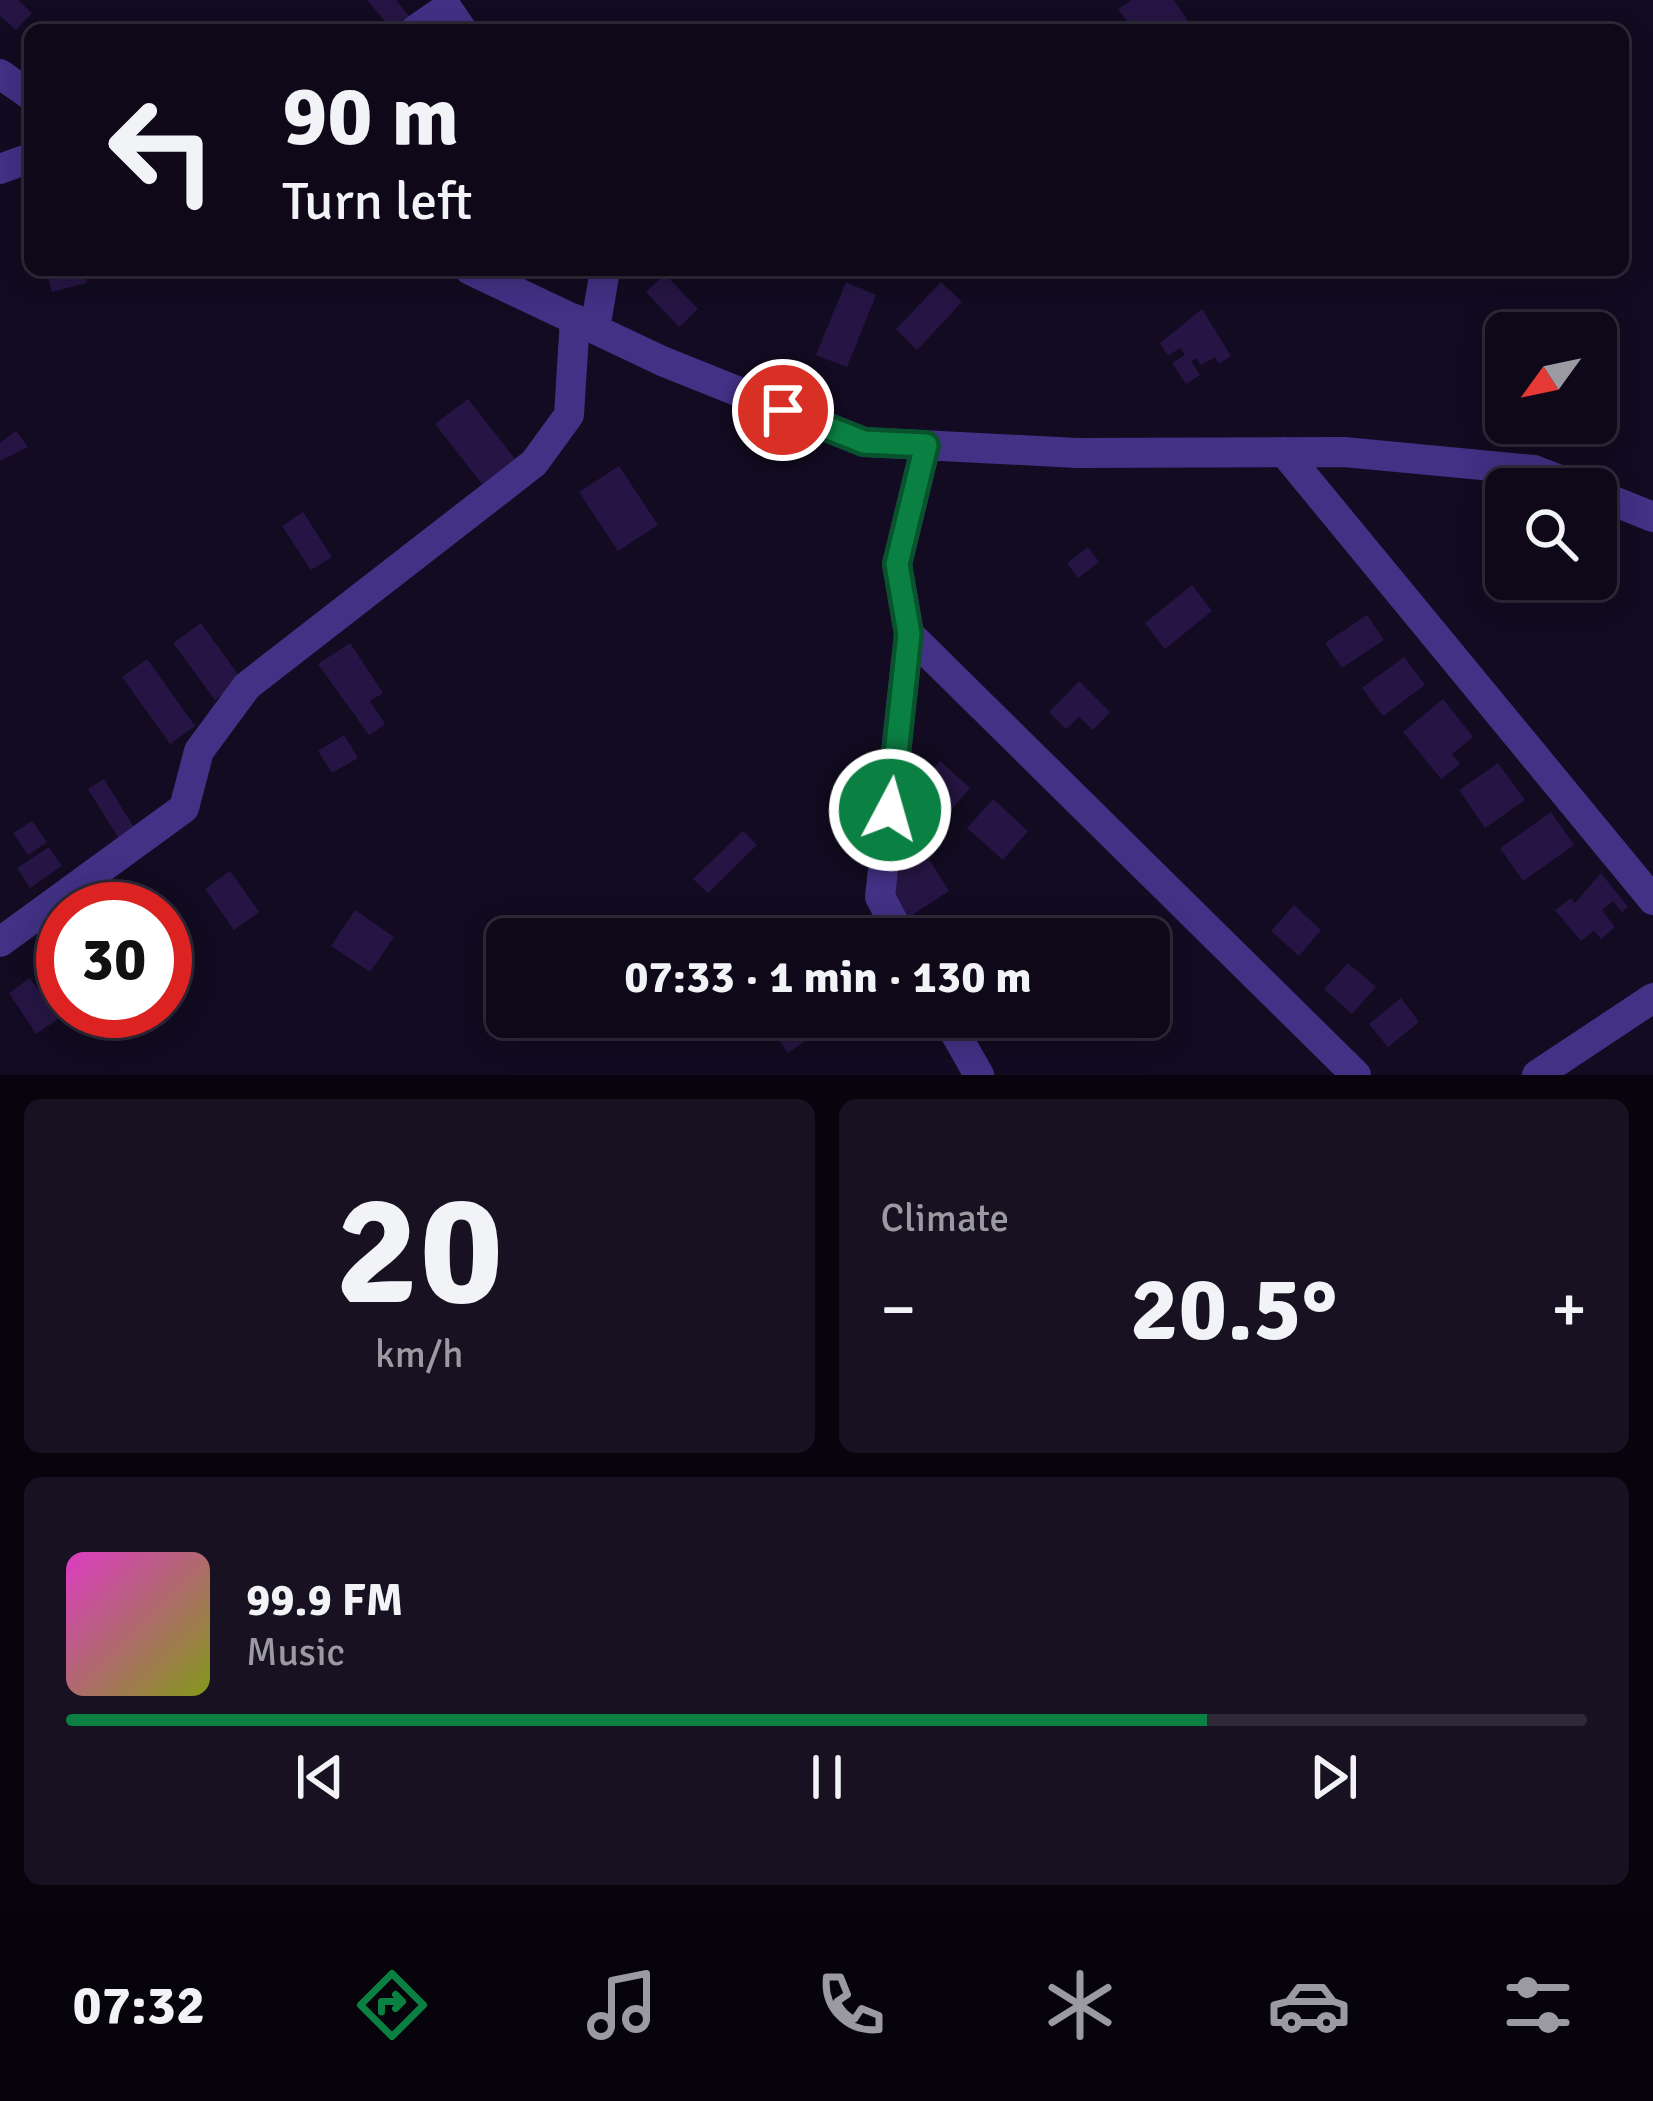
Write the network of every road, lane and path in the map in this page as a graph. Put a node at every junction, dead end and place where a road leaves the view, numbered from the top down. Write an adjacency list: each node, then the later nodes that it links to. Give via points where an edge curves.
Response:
1 (483, 276): 3 (street)
2 (603, 276): 3 (street)
3 (585, 324): 4 (street, via 864,442); 12 (street, via 569,415 534,463 247,686 199,751 184,808)
4 (926, 445): 5 (street); 9 (street, via 897,564)
5 (1284, 452): 6 (street); 10 (street)
6 (1506, 468)
7 (1617, 502): 8 (street)
8 (1653, 517)
9 (909, 634): 11 (street, via 880,897); 16 (street)
10 (1653, 900)
11 (892, 918)
12 (0, 942)
13 (1653, 998): 17 (street)
14 (958, 1038): 15 (street)
15 (979, 1075)
16 (1356, 1075)
17 (1537, 1075)

